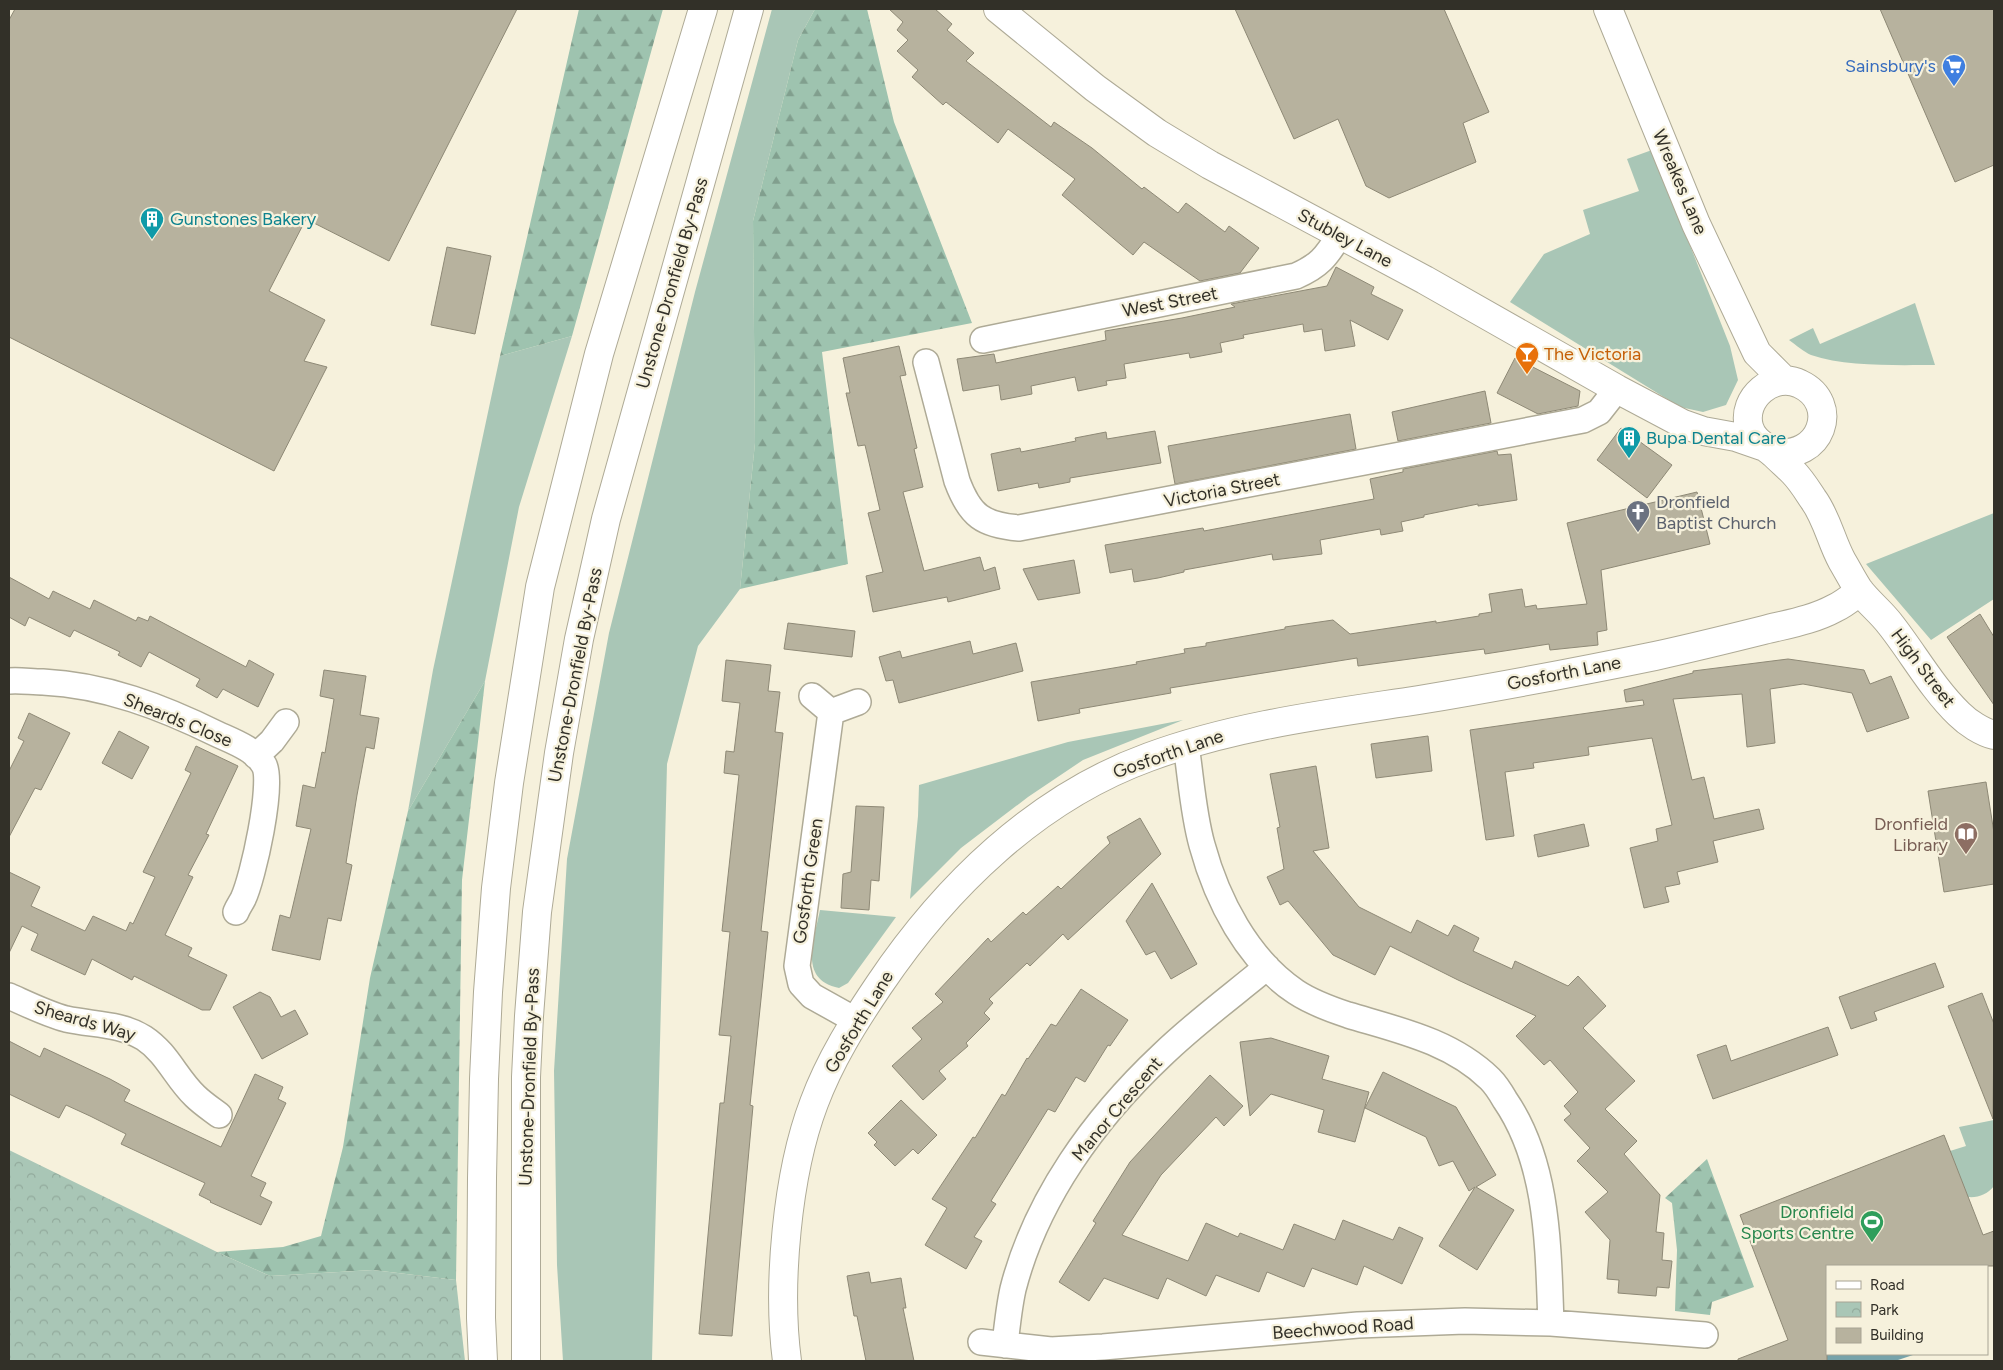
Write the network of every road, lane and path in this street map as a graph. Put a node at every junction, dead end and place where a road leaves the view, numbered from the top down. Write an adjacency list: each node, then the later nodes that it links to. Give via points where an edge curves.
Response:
1 (703, 9): 33 (main road, via 599,354 540,587 509,783 488,992 482,1178)
2 (749, 9): 34 (main road, Unstone-Dronfield By-Pass, via 606,519 579,639 556,771 537,912 526,1077)
3 (998, 9): 5 (main road, Stubley Lane, via 1095,88 1157,133)
4 (1608, 9): 7 (main road, Wreakes Lane, via 1696,224)
5 (1339, 236): 6 (street, West Street, via 1313,269 1296,276); 10 (main road, Stubley Lane, via 1425,280)
6 (983, 340)
7 (1757, 353): 9 (main road, Wreakes Lane); 11 (main road, Wreakes Lane)
8 (926, 362): 10 (street, Victoria Street, via 964,500 984,520 998,526 1019,528 1583,420 1599,412)
9 (1784, 380): 11 (main road, via 1770,383); 13 (main road, Wreakes Lane, via 1799,383 1816,397 1822,418)
10 (1617, 389): 12 (main road, Stubley Lane, via 1683,424)
11 (1755, 396): 12 (main road, via 1733,422); 14 (main road, Wreakes Lane, via 1748,413 1749,426 1754,437)
12 (1713, 433): 14 (main road, Stubley Lane, via 1736,437)
13 (1815, 440): 14 (main road, via 1796,453 1784,454); 15 (main road, Wreakes Lane)
14 (1767, 449): 15 (main road, Wreakes Lane, via 1795,474)
15 (1819, 507): 16 (main road, Wreakes Lane, via 1841,558)
16 (1860, 591): 22 (main road, High Street, via 1890,624 1959,715); 23 (main road, Gosforth Lane, via 1838,608 1813,618 1677,651 1424,699 1304,717)
17 (9, 682): 24 (street, Sheards Close, via 61,683 146,702 209,730)
18 (812, 696): 20 (street)
19 (858, 702): 20 (street)
20 (831, 712): 28 (street, Gosforth Green, via 797,966 801,984 812,996)
21 (286, 722): 24 (street)
22 (1994, 735)
23 (1186, 745): 26 (street, via 1202,844 1216,889 1240,932); 28 (main road, Gosforth Lane, via 1146,758 1071,794 1004,842 954,891 905,947)
24 (256, 756): 25 (street, via 264,765 267,778 265,798 257,851 244,898)
25 (236, 912)
26 (1267, 967): 30 (street, via 1296,992 1335,1011 1426,1038 1462,1055 1492,1080 1518,1119 1536,1172 1547,1236); 32 (street, Manor Crescent, via 1162,1054 1093,1131 1052,1194 1028,1242)
27 (9, 996): 29 (street, Sheards Way, via 64,1018 111,1025 144,1038 157,1048 195,1096)
28 (856, 1020): 35 (main road, Gosforth Lane, via 830,1064 802,1141 786,1252 782,1312)
29 (219, 1115)
30 (1551, 1323): 31 (street, Beechwood Road); 32 (street, Beechwood Road, via 1466,1321 1358,1325 1051,1350)
31 (1705, 1335)
32 (993, 1344)
33 (483, 1361)
34 (526, 1361)
35 (787, 1361)

